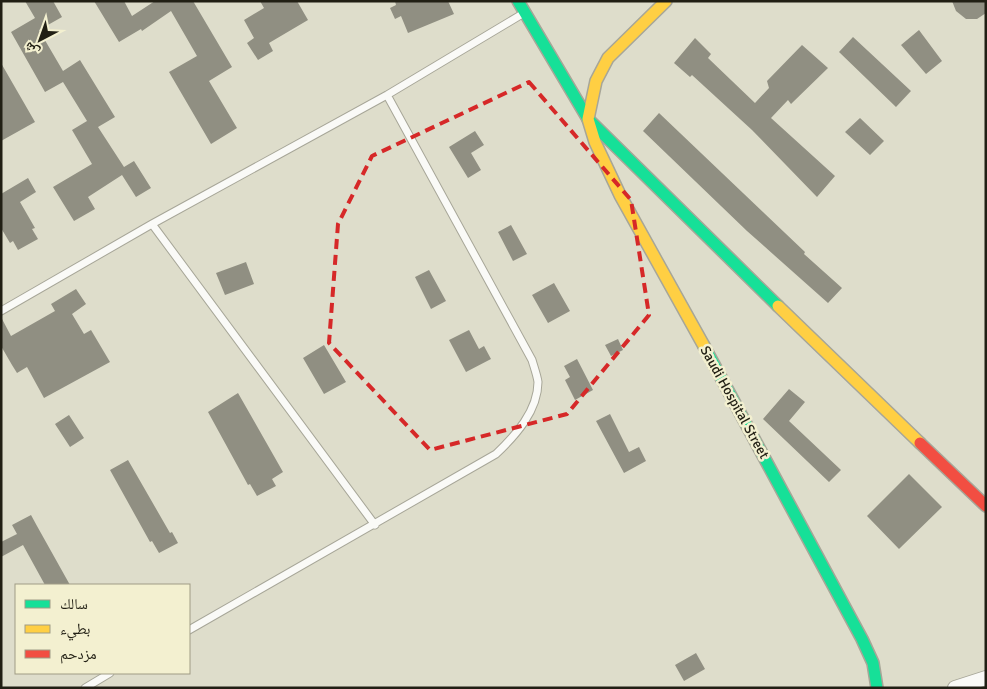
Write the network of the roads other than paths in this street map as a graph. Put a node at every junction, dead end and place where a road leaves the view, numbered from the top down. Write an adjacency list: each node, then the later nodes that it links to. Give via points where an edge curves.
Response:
1 (518, 1): 3 (street)
2 (666, 1): 5 (street, via 608,58 596,81)
3 (525, 13): 4 (lane); 5 (street)
4 (387, 95): 6 (lane); 9 (lane, via 532,360 538,382 534,406 515,437 496,454)
5 (588, 119): 8 (street); 15 (street, Saudi Hospital Street, via 620,195 738,406 862,639 873,663)
6 (152, 224): 7 (lane); 9 (lane)
7 (1, 311)
8 (986, 506)
9 (374, 525): 10 (lane)
10 (190, 629)
11 (108, 674): 14 (lane)
12 (986, 678): 13 (street)
13 (964, 686)
14 (85, 688)
15 (877, 688)

